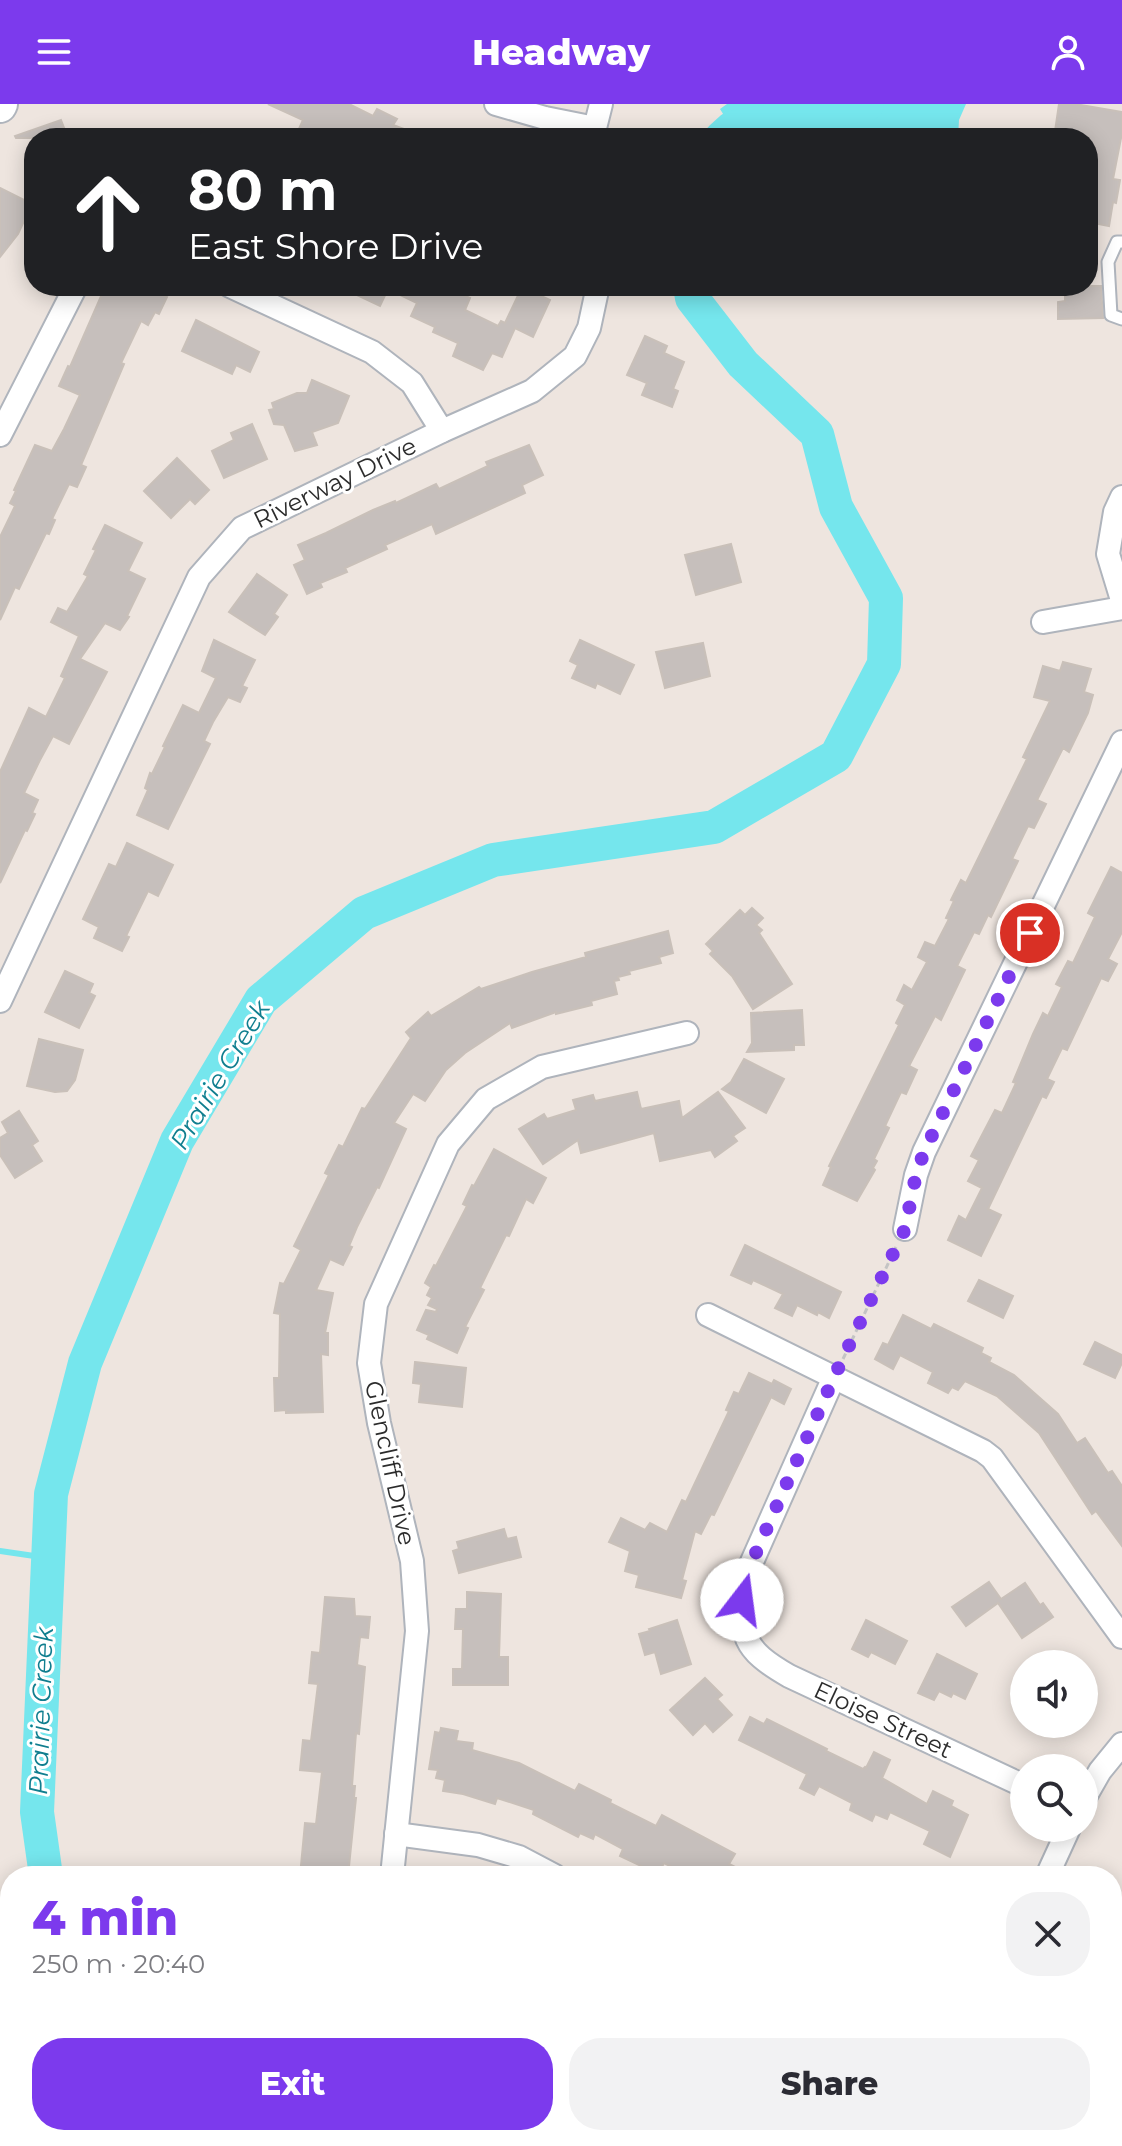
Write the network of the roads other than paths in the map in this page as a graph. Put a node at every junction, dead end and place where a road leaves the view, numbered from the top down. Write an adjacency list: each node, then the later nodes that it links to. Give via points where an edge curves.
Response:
1 (496, 104): 3 (street)
2 (601, 104): 4 (street)
3 (578, 128)
4 (596, 128)
5 (1122, 242): 9 (lane, via 1117,242 1108,262 1111,315)
6 (71, 296): 11 (street)
7 (252, 296): 10 (street, via 372,352 412,383)
8 (596, 296): 10 (street, Riverway Drive, via 589,328 575,356 532,391)
9 (1122, 319)
10 (442, 431): 17 (street, Riverway Drive, via 242,528 199,577)
11 (0, 435)
12 (1122, 497): 13 (street, via 1108,554)
13 (1122, 600)
14 (1122, 608): 15 (street)
15 (1043, 622)
16 (1122, 742): 19 (street, via 924,1152)
17 (0, 1001)
18 (687, 1033): 26 (street, Glencliff Drive, via 542,1067 486,1099 448,1144 376,1304 369,1363 412,1561 417,1631)
19 (905, 1229)
20 (708, 1315): 21 (street)
21 (834, 1377): 22 (street, via 992,1458); 25 (street, Eloise Street, via 743,1582 741,1618 748,1644 764,1662 789,1676)
22 (1122, 1637)
23 (1122, 1744): 24 (street)
24 (1098, 1774)
25 (1010, 1779)
26 (396, 1834): 28 (street, Glencliff Drive); 29 (street, via 478,1845)
27 (1063, 1842): 30 (street)
28 (393, 1866)
29 (536, 1866)
30 (1052, 1866)

